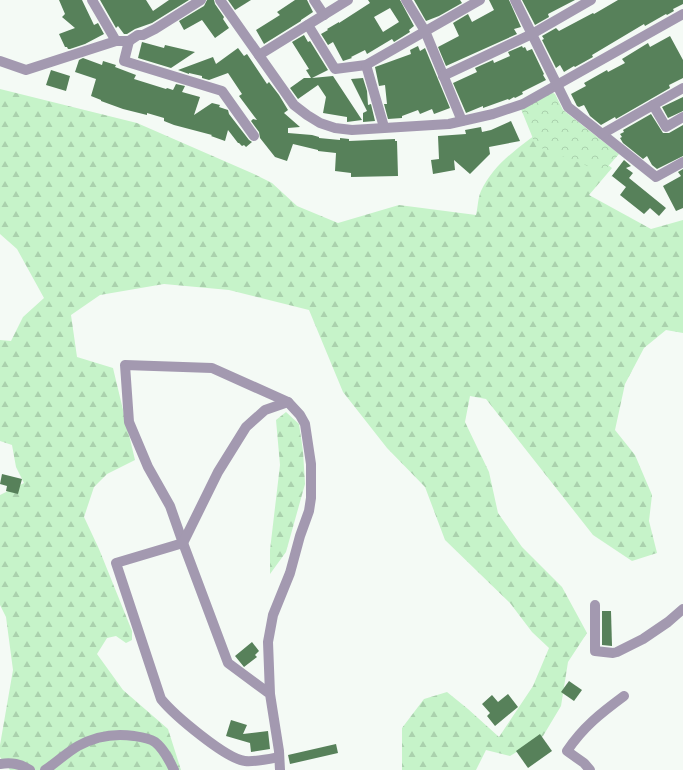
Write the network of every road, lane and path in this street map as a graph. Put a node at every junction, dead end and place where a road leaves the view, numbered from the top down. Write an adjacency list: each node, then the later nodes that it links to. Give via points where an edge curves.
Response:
1 (92, 0): 15 (street)
2 (201, 0): 16 (street, via 155,29)
3 (220, 0): 17 (street)
4 (314, 0): 11 (street)
5 (348, 0): 11 (street)
6 (406, 0): 13 (street)
7 (480, 0): 13 (street)
8 (516, 0): 14 (street)
9 (591, 0): 14 (street)
10 (683, 14): 21 (street)
11 (324, 15): 12 (street)
12 (308, 25): 17 (street); 19 (street, via 336,69)
13 (425, 31): 19 (street); 20 (street)
14 (532, 34): 20 (street); 21 (street)
15 (116, 41): 16 (street); 18 (street, via 26,70)
16 (129, 41): 28 (street, via 124,61 222,91)
17 (259, 56): 26 (street, via 294,105 320,123 352,130)
18 (0, 61)
19 (366, 65): 26 (street)
20 (443, 76): 25 (street)
21 (557, 85): 25 (street, via 522,104); 27 (street, via 568,106)
22 (683, 88): 23 (street)
23 (653, 105): 24 (street, via 666,127); 27 (street)
24 (683, 117)
25 (462, 121): 26 (street, via 450,124)
26 (384, 127)
27 (602, 134): 29 (street, via 656,177)
28 (254, 136)
29 (683, 162)
30 (288, 402): 31 (street, via 265,410 246,427 218,472); 31 (street, via 212,368 125,365 129,422 148,467 170,506); 34 (street, via 305,424 311,464 311,498 268,642)
31 (182, 543): 34 (street, via 228,663); 36 (street, via 116,563 161,699 168,708 235,759 246,761)
32 (595, 605): 33 (street, via 595,651 613,654 644,639)
33 (683, 609)
34 (270, 694): 36 (street)
35 (624, 696): 42 (street, via 603,711 579,734 567,751)
36 (279, 757): 41 (street)
37 (0, 764): 38 (street, via 16,763)
38 (30, 770)
39 (45, 770): 40 (street, via 76,747 91,740 118,734 144,737 154,742)
40 (174, 770)
41 (280, 770)
42 (590, 770)

